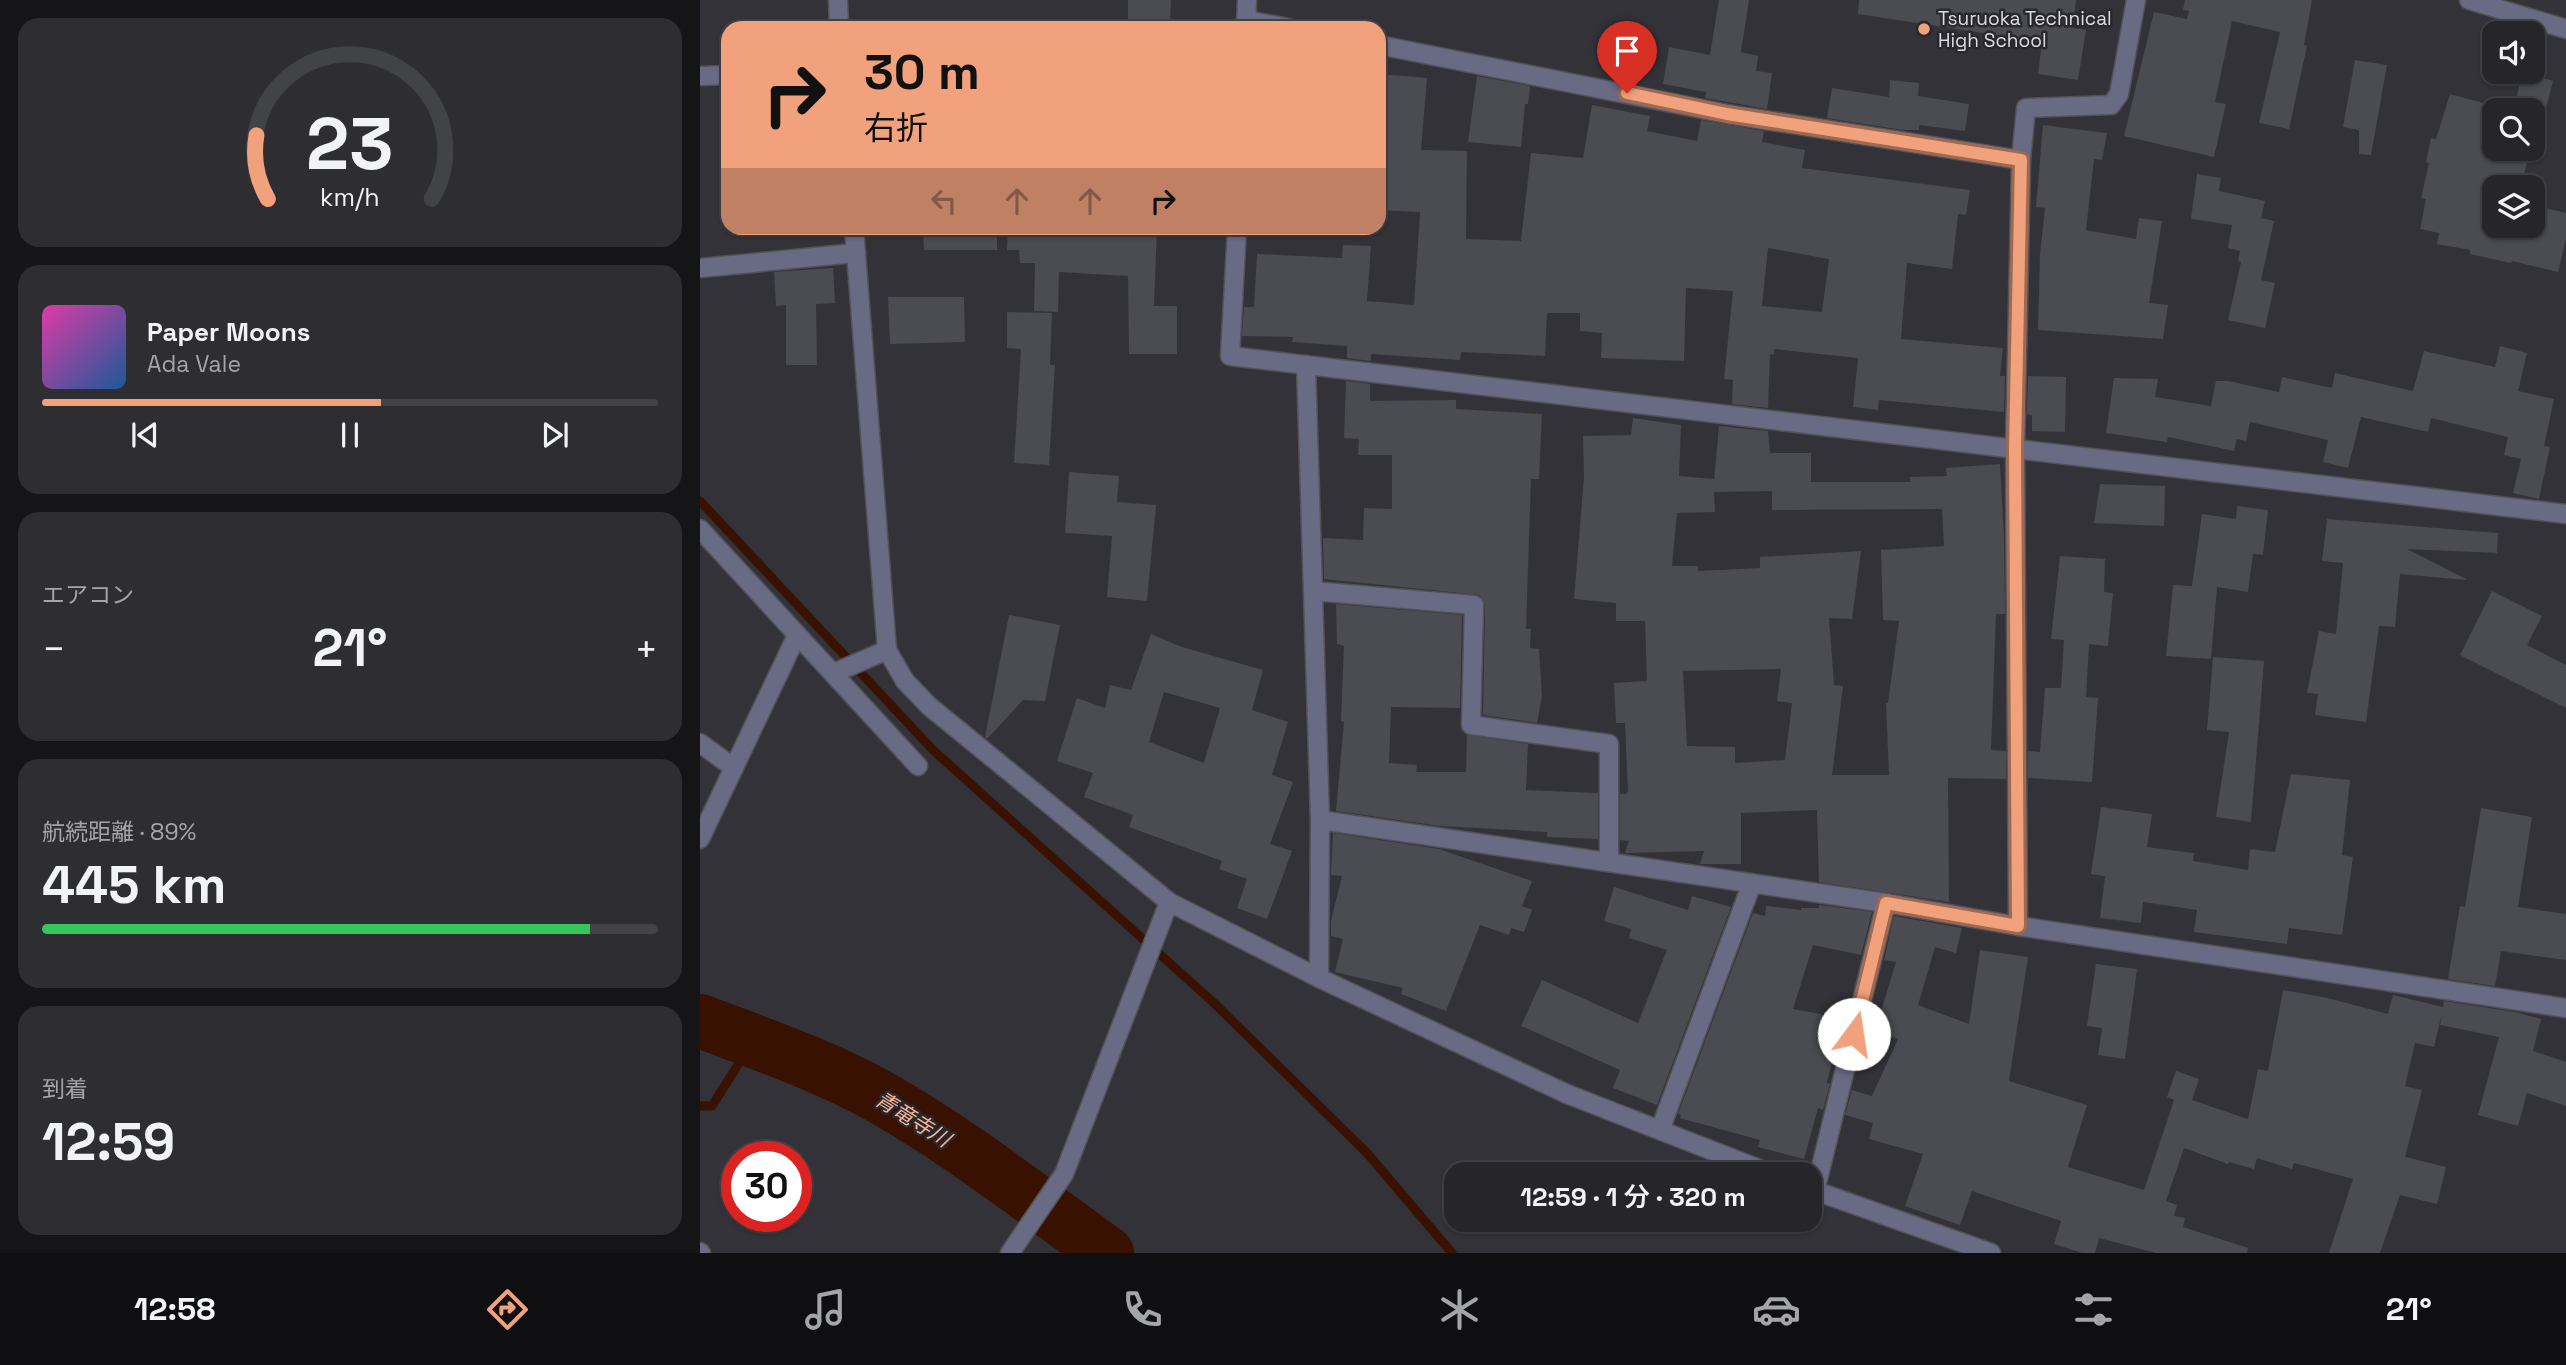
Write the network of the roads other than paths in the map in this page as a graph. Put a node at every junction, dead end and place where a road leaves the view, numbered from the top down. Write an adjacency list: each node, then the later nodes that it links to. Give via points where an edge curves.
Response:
1 (838, 0): 5 (street)
2 (1247, 0): 6 (street)
3 (2136, 0): 11 (street, via 2119,94 2111,105 2026,108)
4 (2469, 0): 7 (street)
5 (839, 21)
6 (1246, 21)
7 (2566, 29)
8 (1386, 46): 11 (street, via 1727,114)
9 (721, 75): 10 (street)
10 (700, 76)
11 (2021, 160): 17 (street)
12 (855, 235): 14 (street)
13 (1237, 235): 16 (street, via 1230,356)
14 (856, 254): 15 (street); 22 (street)
15 (700, 268)
16 (1306, 365): 17 (street); 20 (street)
17 (2015, 449): 18 (street); 33 (street)
18 (2566, 514)
19 (700, 529): 21 (street)
20 (1313, 591): 27 (street); 29 (street, via 1474,605 1471,725 1609,744)
21 (797, 635): 23 (street); 26 (street)
22 (887, 650): 23 (street); 31 (street, via 905,681 929,706)
23 (834, 673): 25 (street)
24 (700, 743): 26 (street)
25 (918, 766)
26 (734, 768): 28 (street)
27 (1320, 820): 29 (street); 34 (street)
28 (700, 839)
29 (1609, 862): 30 (street)
30 (1752, 883): 32 (street); 36 (street)
31 (1169, 902): 34 (street); 40 (street, via 1064,1174)
32 (1886, 903): 33 (street); 38 (street)
33 (2018, 926): 35 (street)
34 (1319, 978): 36 (street, via 1567,1094)
35 (2566, 1008)
36 (1660, 1130): 37 (street)
37 (1741, 1162)
38 (1819, 1162)
39 (1822, 1194): 41 (street)
40 (1010, 1253)
41 (1991, 1253)

